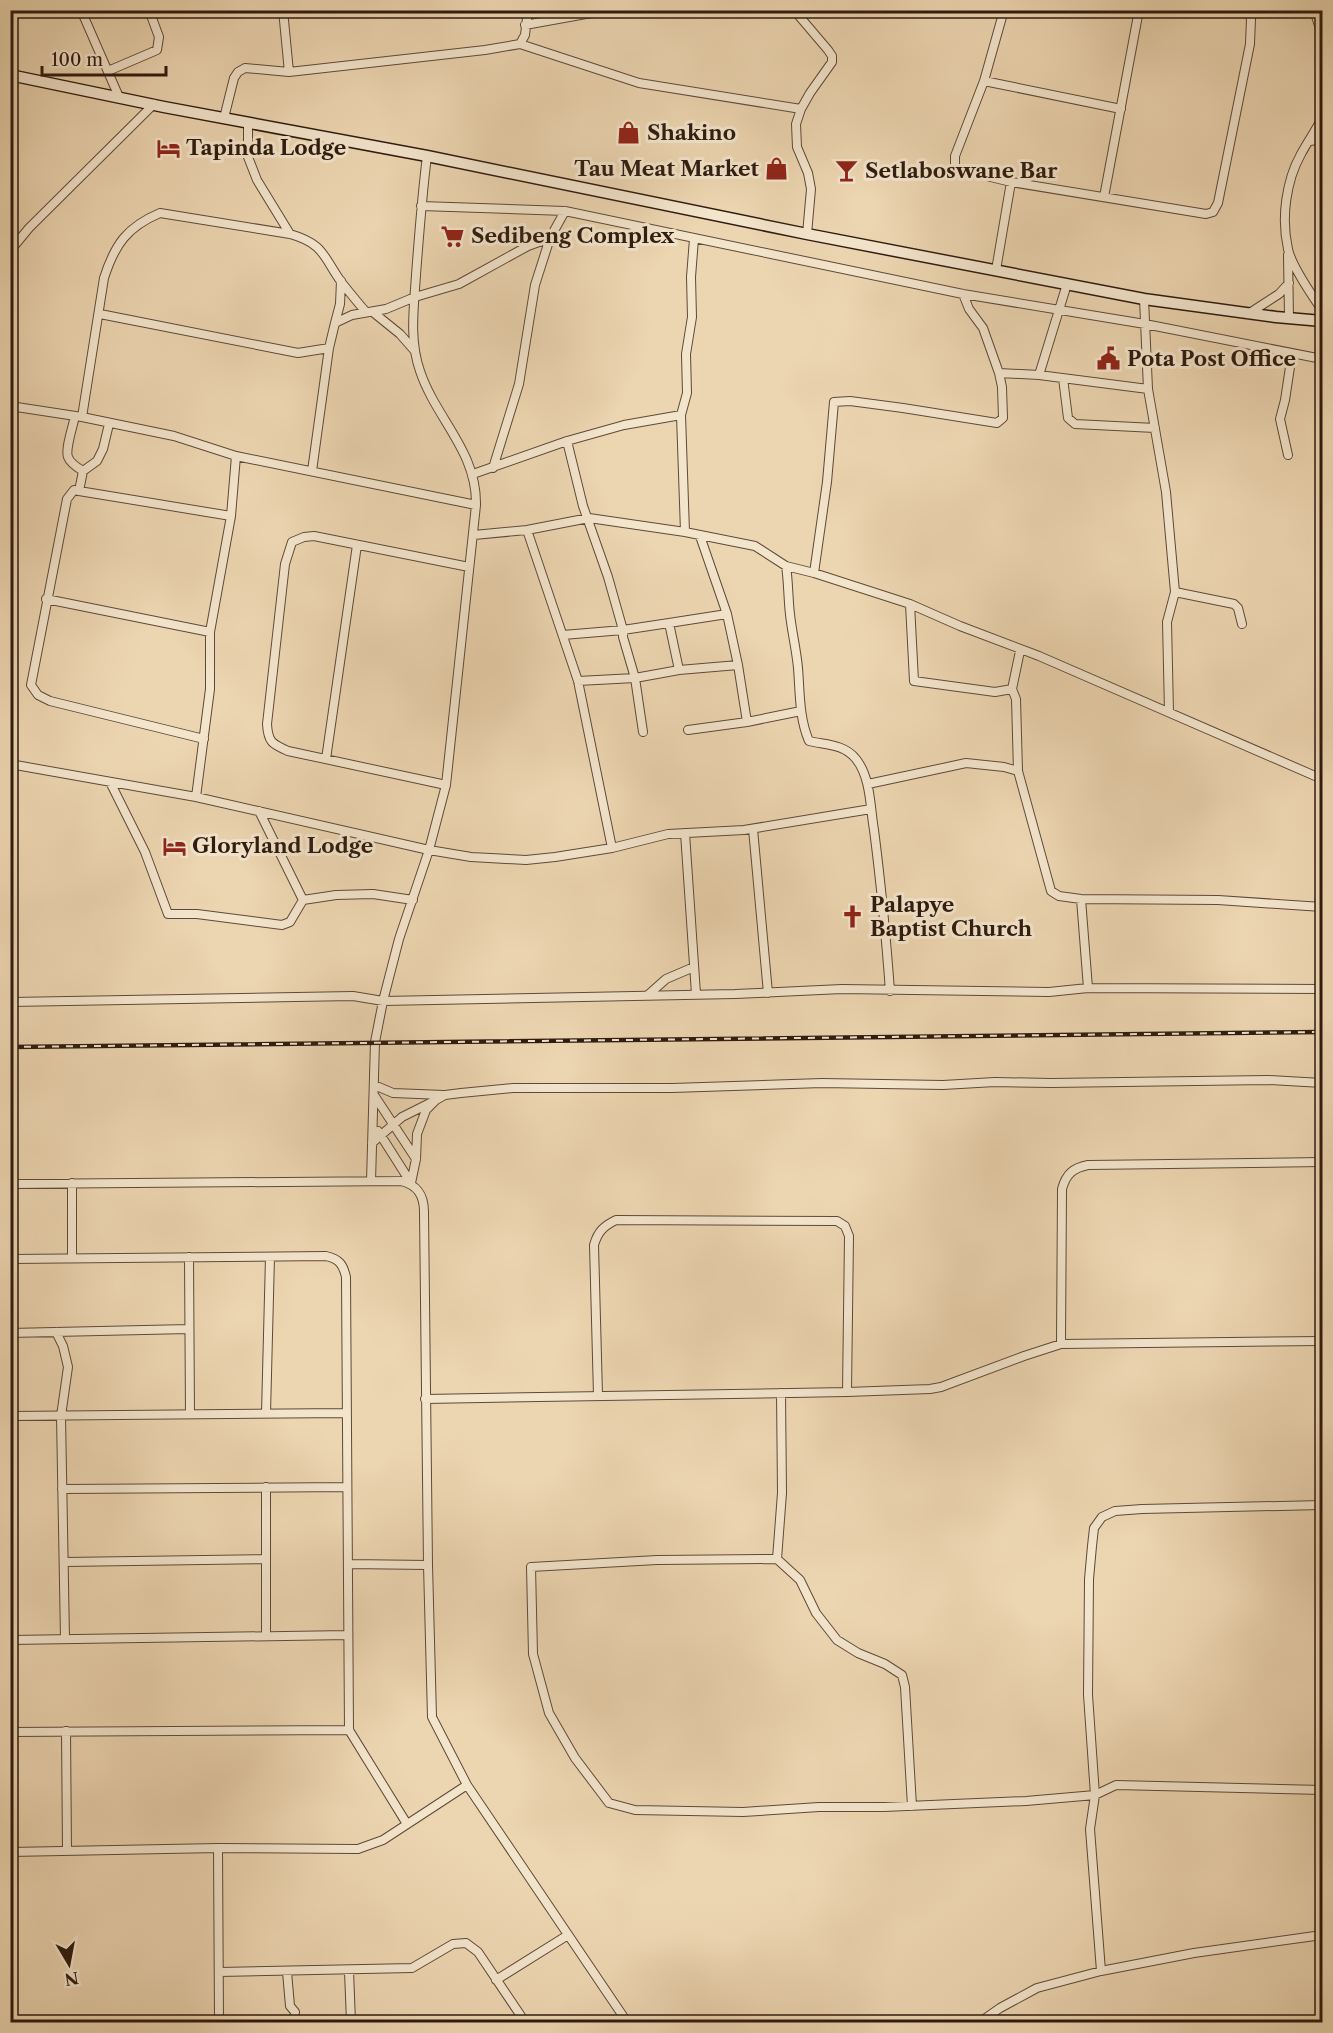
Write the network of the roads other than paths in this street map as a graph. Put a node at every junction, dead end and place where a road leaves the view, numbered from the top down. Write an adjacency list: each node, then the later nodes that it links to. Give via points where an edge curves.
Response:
1 (81, 10): 14 (street)
2 (149, 10): 14 (street, via 159,37 157,50)
3 (283, 10): 15 (street)
4 (528, 10): 11 (street)
5 (608, 10): 11 (street)
6 (794, 10): 20 (street, via 832,56 832,62)
7 (1004, 10): 17 (street)
8 (1139, 10): 21 (street)
9 (1247, 10): 29 (street, via 1251,19 1250,44 1213,212 1192,213)
10 (1314, 10): 12 (street)
11 (525, 25): 13 (street)
12 (1323, 35)
13 (520, 44): 15 (street); 20 (street, via 639,83)
14 (108, 71): 18 (street)
15 (289, 72): 23 (street, via 245,68 238,72)
16 (10, 75): 18 (street)
17 (984, 81): 21 (street); 28 (street, via 955,156 955,166)
18 (119, 97): 19 (street)
19 (154, 104): 23 (street); 37 (street)
20 (801, 109): 33 (street, via 796,138 811,189)
21 (1121, 109): 29 (street)
22 (1323, 117): 26 (street)
23 (224, 118): 24 (street)
24 (248, 123): 27 (street); 32 (street, via 248,157 256,180)
25 (1323, 139): 26 (street)
26 (1310, 141): 36 (street, via 1295,168 1287,194)
27 (427, 156): 30 (street); 33 (street)
28 (1011, 182): 29 (street); 38 (street)
29 (1104, 197)
30 (421, 206): 31 (street); 43 (street)
31 (565, 211): 34 (street); 35 (street)
32 (290, 234): 39 (street, via 319,247); 48 (street, via 160,213 144,220 121,240 104,278)
33 (807, 234): 38 (street)
34 (550, 238): 43 (street, via 459,284); 70 (street, via 535,285 519,384)
35 (694, 239): 42 (street); 63 (street, via 687,393)
36 (1288, 250): 40 (street); 46 (street)
37 (10, 251)
38 (996, 270): 41 (street)
39 (341, 281): 47 (street); 52 (street)
40 (1289, 283): 49 (street); 50 (street)
41 (1066, 284): 44 (street); 45 (street)
42 (963, 294): 45 (street); 58 (street, via 983,328)
43 (415, 297): 47 (street); 55 (street)
44 (1144, 300): 49 (street); 53 (street)
45 (1058, 309): 53 (street); 59 (street)
46 (1323, 310)
47 (370, 312): 52 (street); 55 (street, via 400,334)
48 (100, 314): 54 (street, via 298,353); 64 (street)
49 (1248, 314): 50 (street)
50 (1288, 318): 51 (street)
51 (1323, 321)
52 (335, 323): 54 (street)
53 (1145, 324): 56 (street); 61 (street)
54 (329, 348): 72 (street)
55 (415, 351): 73 (street, via 427,388)
56 (1292, 354): 57 (street); 68 (street, via 1280,419)
57 (1323, 359)
58 (999, 373): 59 (street); 85 (street, via 1003,418 997,423 850,401 834,402)
59 (1039, 375): 60 (street)
60 (1063, 378): 61 (street); 66 (street, via 1068,418 1075,424)
61 (1148, 389): 66 (street)
62 (10, 406): 64 (street)
63 (681, 415): 67 (street); 79 (street)
64 (78, 417): 65 (street); 71 (street, via 68,457)
65 (109, 424): 69 (street, via 174,436); 71 (street, via 97,461)
66 (1155, 428): 86 (street, via 1166,492)
67 (567, 441): 70 (street); 77 (street)
68 (1288, 455)
69 (236, 456): 72 (street); 76 (street)
70 (493, 468): 73 (street)
71 (83, 471): 74 (street)
72 (312, 471): 75 (street)
73 (473, 474): 75 (street)
74 (80, 491): 76 (street); 87 (street, via 74,490 67,499)
75 (476, 505): 80 (street)
76 (231, 516): 93 (street)
77 (589, 518): 78 (street); 79 (street); 92 (street)
78 (526, 530): 80 (street); 94 (street)
79 (685, 532): 81 (street)
80 (474, 535): 84 (street)
81 (700, 536): 83 (street, via 754,546); 89 (street)
82 (357, 545): 84 (street); 107 (street); 107 (street, via 304,537 292,542 285,564 268,736 274,745 288,751)
83 (786, 566): 85 (street); 101 (street)
84 (469, 567): 113 (street)
85 (814, 573): 88 (street)
86 (1175, 592): 91 (street, via 1234,604); 102 (street, via 1167,622)
87 (46, 599): 93 (street); 106 (street, via 31,685 38,695)
88 (910, 604): 95 (street); 100 (street, via 914,681 995,692)
89 (727, 614): 90 (street); 96 (street)
90 (669, 623): 92 (street); 97 (street)
91 (1242, 624)
92 (623, 630): 94 (street); 98 (street)
93 (210, 632): 106 (street, via 210,689)
94 (563, 635): 99 (street)
95 (1020, 651): 100 (street); 102 (street)
96 (738, 665): 97 (street); 103 (street)
97 (679, 670): 98 (street)
98 (634, 678): 99 (street); 105 (street)
99 (578, 681): 119 (street)
100 (1012, 689): 109 (street, via 1016,699)
101 (801, 711): 103 (street); 112 (street, via 809,741 843,748 856,759)
102 (1169, 712): 110 (street)
103 (747, 722): 104 (street)
104 (688, 730)
105 (644, 732)
106 (204, 739): 114 (street)
107 (326, 759): 113 (street)
108 (10, 764): 111 (street)
109 (1018, 771): 112 (street, via 966,763); 121 (street, via 1051,891)
110 (1323, 778)
111 (110, 782): 114 (street); 122 (street, via 145,852 168,914 282,925 290,922)
112 (867, 784): 115 (street)
113 (446, 785): 120 (street)
114 (196, 797): 116 (street)
115 (871, 809): 117 (street); 129 (street)
116 (259, 811): 120 (street); 122 (street)
117 (753, 829): 118 (street); 130 (street)
118 (685, 833): 119 (street); 126 (street)
119 (612, 848): 120 (street, via 526,860)
120 (429, 850): 123 (street)
121 (1081, 899): 124 (street, via 1218,900); 127 (street)
122 (303, 900): 123 (street, via 373,894)
123 (413, 900): 133 (street)
124 (1323, 907)
125 (1323, 953): 128 (street)
126 (694, 967): 131 (street); 132 (street, via 666,979)
127 (1088, 988): 128 (street); 129 (street, via 1049,993)
128 (1321, 989)
129 (890, 991): 130 (street)
130 (768, 993): 131 (street)
131 (696, 994): 132 (street)
132 (648, 995): 133 (street)
133 (383, 1001): 134 (street, via 353,996); 136 (street, via 375,1042)
134 (10, 1002)
135 (1323, 1083): 138 (street, via 822,1083 513,1088)
136 (374, 1084): 137 (street); 138 (street, via 393,1093)
137 (374, 1095): 140 (street); 141 (street)
138 (445, 1095): 139 (street)
139 (436, 1100): 141 (street); 144 (street, via 426,1110 417,1134)
140 (373, 1122): 142 (street); 143 (street)
141 (393, 1124): 142 (street); 144 (street)
142 (381, 1135): 143 (street); 148 (street)
143 (372, 1143): 146 (street)
144 (416, 1159): 148 (street)
145 (1323, 1162): 158 (street, via 1076,1167 1065,1177 1062,1189)
146 (372, 1181): 147 (street); 148 (street)
147 (72, 1183): 149 (street); 153 (street)
148 (411, 1183): 162 (street, via 424,1202)
149 (10, 1184)
150 (189, 1257): 151 (street); 153 (street); 154 (street)
151 (270, 1257): 163 (street); 164 (street, via 326,1256 335,1258 344,1269)
152 (10, 1258): 153 (street)
153 (72, 1258)
154 (189, 1329): 155 (street); 165 (street)
155 (56, 1332): 156 (street); 167 (street, via 68,1367)
156 (10, 1333)
157 (1323, 1341): 158 (street)
158 (1061, 1344): 159 (street, via 940,1387)
159 (847, 1392): 160 (street); 161 (street, via 849,1236 845,1226 837,1221 616,1220 604,1226 594,1245)
160 (781, 1393): 161 (street); 173 (street, via 782,1493)
161 (598, 1395): 162 (street)
162 (425, 1399): 176 (street)
163 (266, 1413): 164 (street); 165 (street)
164 (347, 1413): 169 (street)
165 (190, 1414): 167 (street)
166 (10, 1416): 167 (street)
167 (62, 1416): 170 (street)
168 (266, 1487): 169 (street); 170 (street); 172 (street)
169 (347, 1487): 175 (street)
170 (63, 1489): 174 (street)
171 (1323, 1505): 186 (street, via 1142,1509 1115,1511 1102,1517 1094,1528 1089,1579 1088,1695)
172 (266, 1559): 174 (street); 178 (street)
173 (777, 1559): 187 (street, via 800,1580 816,1613 837,1640 902,1675); 187 (street, via 531,1567 533,1654 549,1713 575,1758 609,1803 635,1810 742,1812)
174 (64, 1562): 179 (street)
175 (348, 1564): 176 (street); 177 (street)
176 (428, 1565): 184 (street, via 432,1717)
177 (348, 1635): 178 (street); 181 (street)
178 (266, 1636): 179 (street)
179 (65, 1639): 180 (street)
180 (10, 1640)
181 (349, 1730): 182 (street); 188 (street)
182 (66, 1731): 183 (street); 190 (street)
183 (10, 1732)
184 (467, 1785): 188 (street); 192 (street)
185 (1323, 1790): 186 (street, via 1116,1785)
186 (1095, 1795): 187 (street); 196 (street, via 1090,1829)
187 (912, 1806)
188 (407, 1824): 189 (street, via 358,1849)
189 (218, 1848): 190 (street); 197 (street)
190 (67, 1851): 191 (street)
191 (10, 1852)
192 (568, 1935): 198 (street); 203 (street)
193 (1323, 1935): 196 (street)
194 (287, 1971): 195 (street); 197 (street); 200 (street, via 290,2006 295,2012)
195 (349, 1971): 198 (street, via 412,1968 453,1944 466,1943 478,1952); 201 (street)
196 (1101, 1971): 204 (street, via 1037,1988)
197 (219, 1972): 199 (street)
198 (496, 1980): 202 (street)
199 (219, 2022)
200 (293, 2022)
201 (351, 2022)
202 (525, 2022)
203 (627, 2022)
204 (980, 2022)

